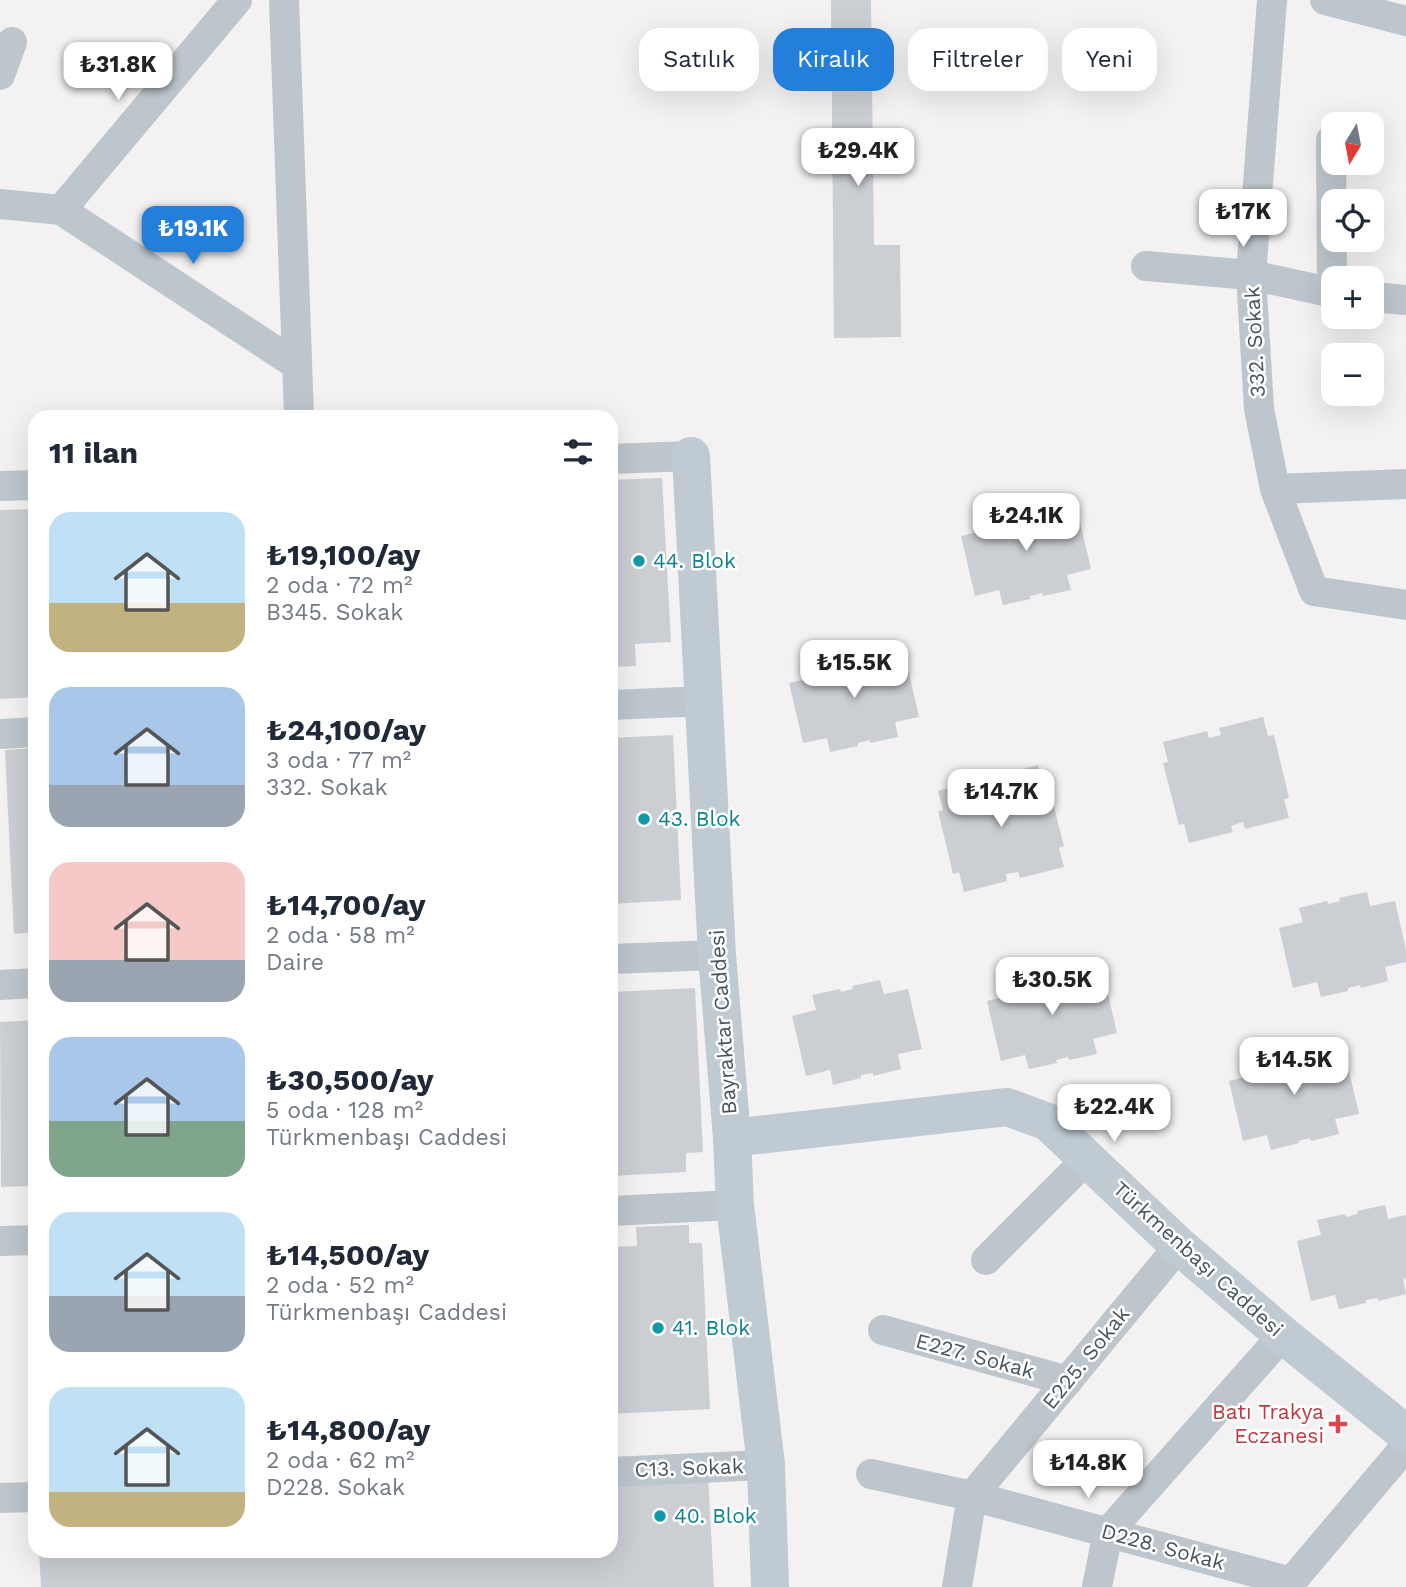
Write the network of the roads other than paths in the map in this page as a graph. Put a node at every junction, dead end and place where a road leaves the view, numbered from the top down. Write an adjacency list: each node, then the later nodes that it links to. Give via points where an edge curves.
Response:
1 (237, 0): 10 (street)
2 (284, 0): 17 (street)
3 (1272, 0): 13 (street, 332. Sokak)
4 (1334, 1): 5 (street)
5 (1406, 21)
6 (12, 42): 7 (street)
7 (0, 75)
8 (1331, 175): 12 (street)
9 (0, 204): 10 (street)
10 (61, 210): 17 (street)
11 (1146, 266): 13 (street)
12 (1333, 266)
13 (1251, 275): 14 (street); 24 (street, 332. Sokak, via 1259,409)
14 (1321, 290)
15 (1384, 298): 16 (street)
16 (1406, 300)
17 (297, 365): 18 (street)
18 (299, 410)
19 (691, 456): 20 (street); 26 (main road, Bayraktar Caddesi)
20 (618, 459)
21 (1406, 484): 24 (street)
22 (28, 485): 23 (street)
23 (0, 486)
24 (1275, 489): 25 (street, 332. Sokak, via 1314,592)
25 (1406, 605)
26 (704, 701): 27 (street); 30 (main road, Bayraktar Caddesi)
27 (618, 705)
28 (28, 732): 29 (street)
29 (0, 734)
30 (718, 955): 31 (street); 34 (main road, Bayraktar Caddesi)
31 (618, 959)
32 (28, 983): 33 (street)
33 (0, 985)
34 (732, 1138): 35 (main road, Türkmenbaşı Caddesi, via 1007,1107 1048,1122); 36 (main road, Bayraktar Caddesi)
35 (1087, 1159): 40 (main road, Türkmenbaşı Caddesi); 41 (street)
36 (735, 1205): 37 (street); 47 (main road, Bayraktar Caddesi)
37 (618, 1211)
38 (28, 1240): 39 (street)
39 (0, 1241)
40 (1179, 1246): 43 (main road, Türkmenbaşı Caddesi); 44 (street, E225. Sokak)
41 (986, 1260)
42 (883, 1330): 44 (street, E227. Sokak)
43 (1283, 1335): 45 (main road, Türkmenbaşı Caddesi); 53 (street)
44 (1068, 1381): 50 (street, E225. Sokak)
45 (1406, 1434)
46 (1406, 1447): 54 (street)
47 (766, 1465): 48 (street, C13. Sokak); 55 (main road, Bayraktar Caddesi)
48 (618, 1472)
49 (871, 1474): 50 (street, D228. Sokak)
50 (972, 1496): 53 (street, D228. Sokak); 56 (street)
51 (28, 1497): 52 (street)
52 (0, 1498)
53 (1108, 1532): 54 (street, D228. Sokak); 57 (street)
54 (1289, 1584)
55 (770, 1587)
56 (957, 1587)
57 (1097, 1587)

